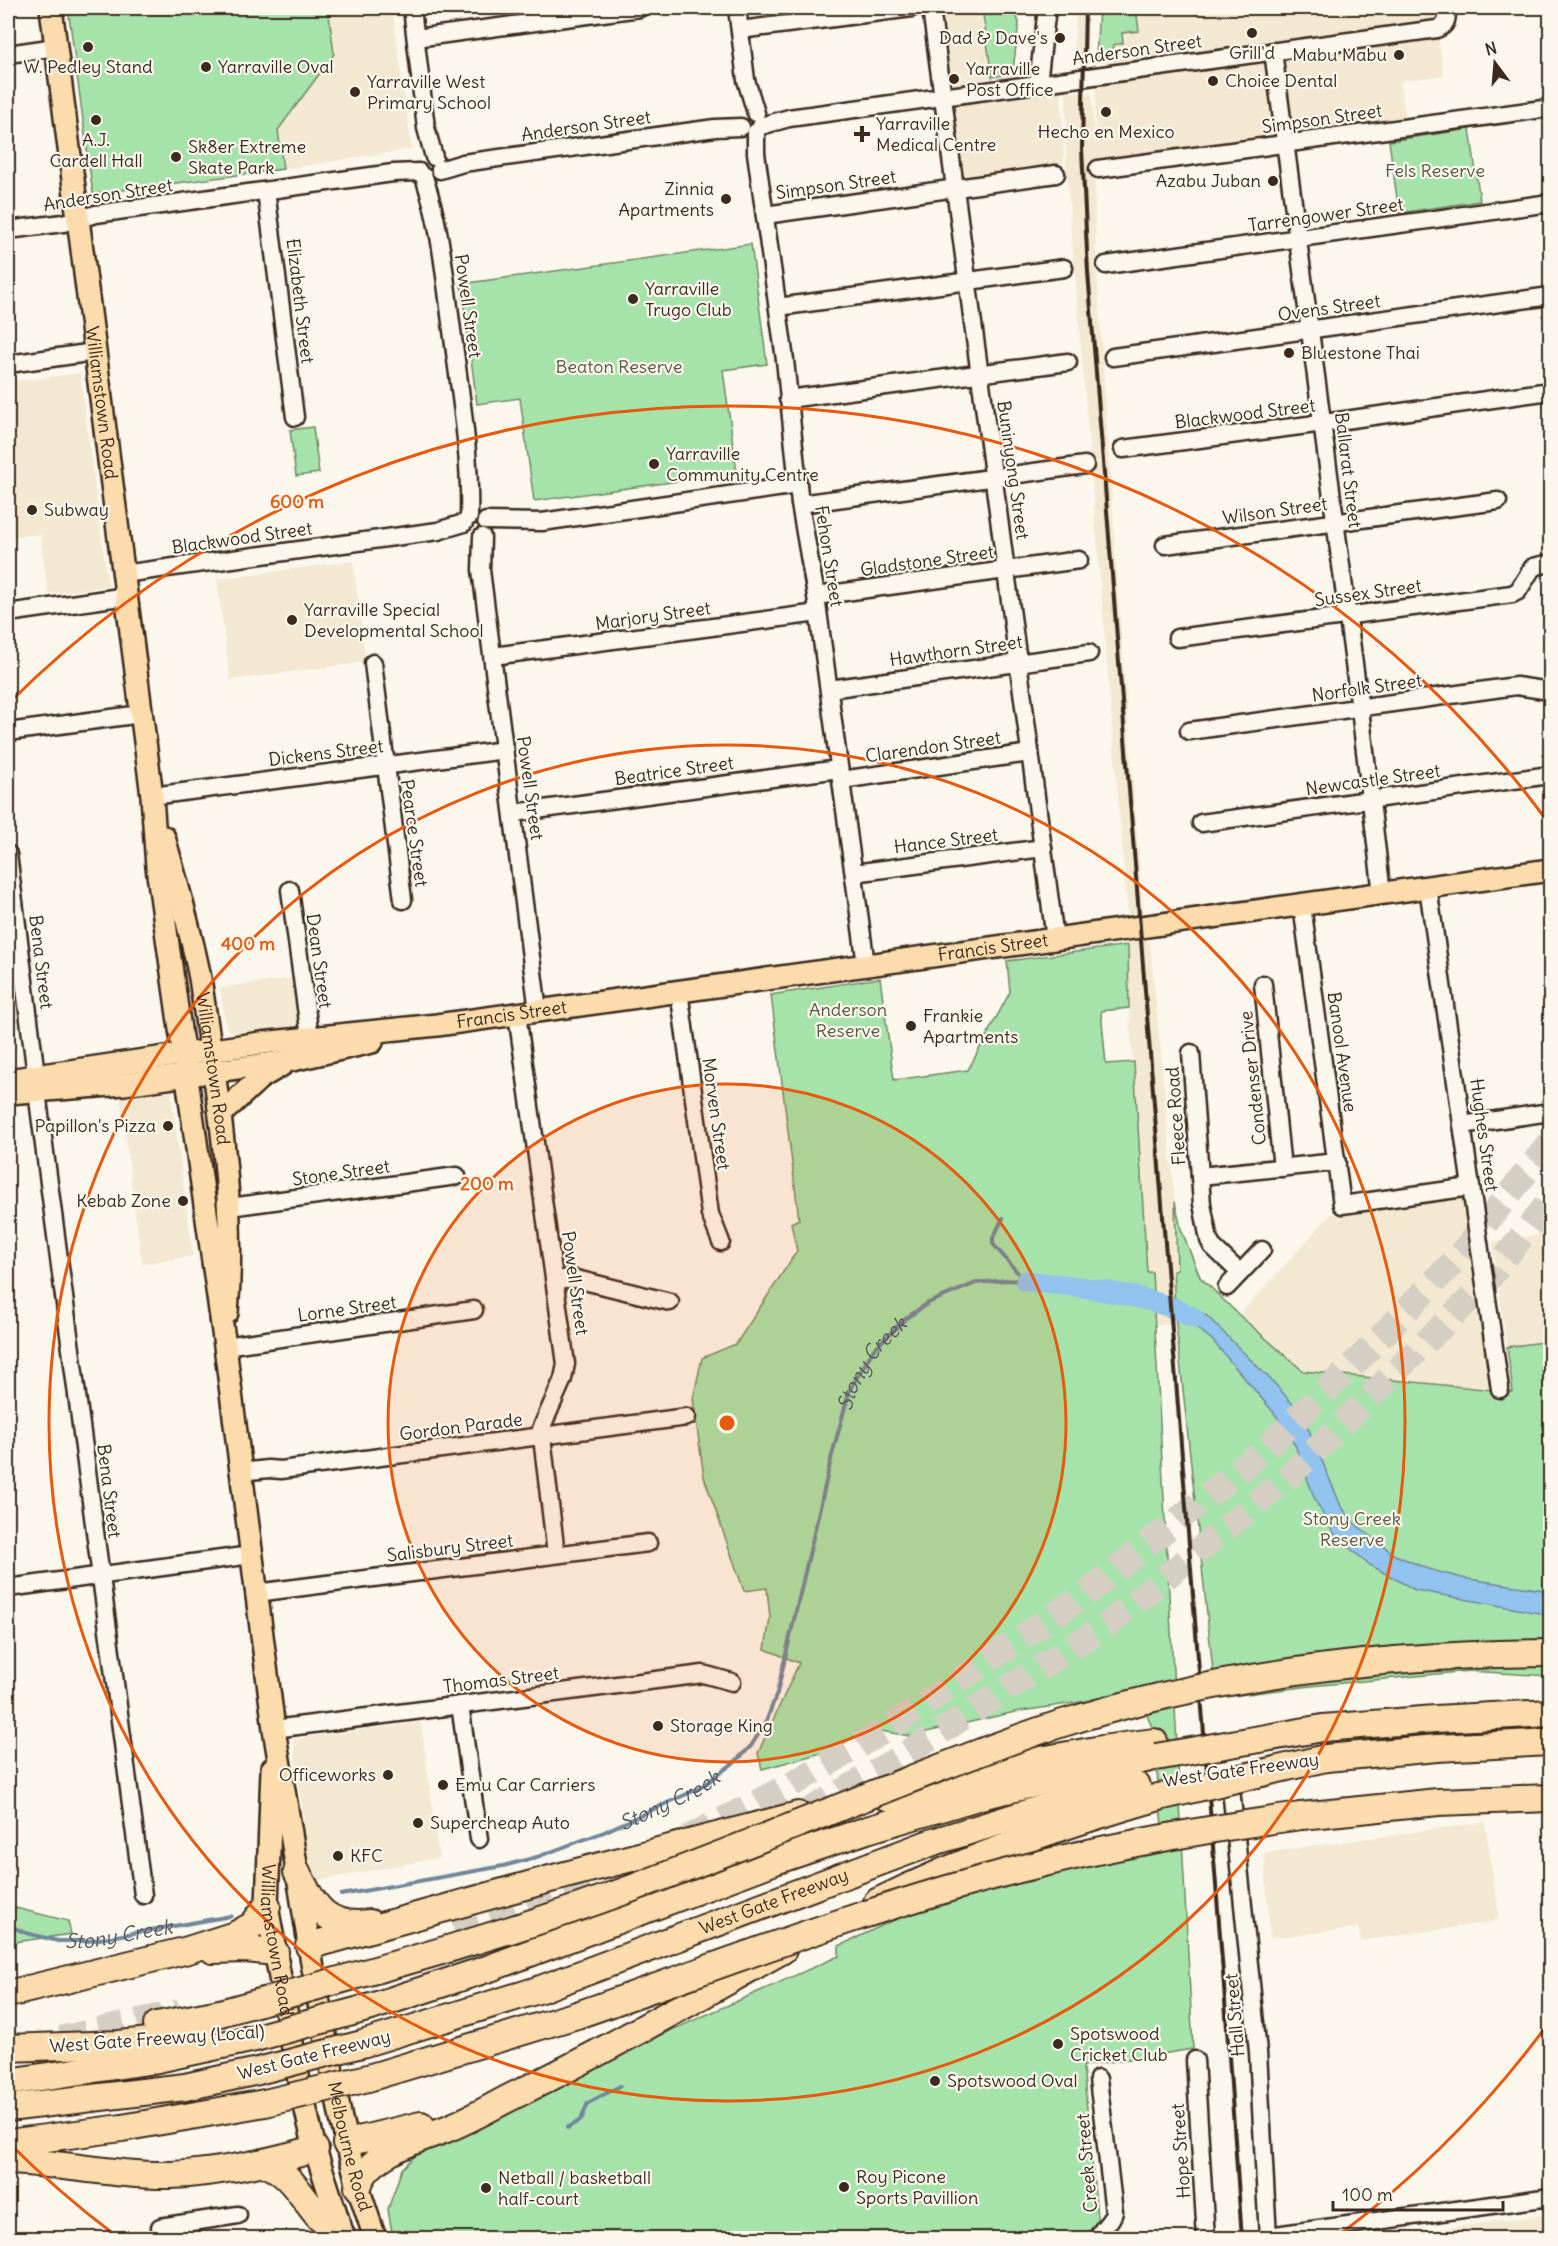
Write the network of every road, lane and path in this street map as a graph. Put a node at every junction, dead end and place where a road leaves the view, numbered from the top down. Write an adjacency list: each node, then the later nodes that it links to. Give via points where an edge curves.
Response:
1 (51, 8): 11 (main road, Williamstown Road)
2 (412, 8): 10 (street, Powell Street)
3 (640, 8): 10 (street)
4 (736, 8): 9 (street, Fehon Street)
5 (912, 8): 9 (street)
6 (931, 8): 15 (street, Buninyong Street)
7 (1047, 8): 14 (street)
8 (1447, 11): 12 (street, Anderson Street, via 1445,24 1437,29)
9 (740, 30): 17 (street, Fehon Street)
10 (416, 38): 19 (street, Powell Street)
11 (56, 47): 13 (street); 26 (main road, Williamstown Road)
12 (1274, 51): 14 (street, Anderson Street); 18 (street, Ballarat Street)
13 (8, 54)
14 (1038, 83): 15 (street, Anderson Street)
15 (943, 96): 17 (street, Anderson Street); 22 (street, Buninyong Street)
16 (1551, 108): 18 (street, Simpson Street)
17 (751, 122): 19 (street, Anderson Street); 25 (street, Fehon Street)
18 (1286, 144): 20 (street, Simpson Street); 28 (street, Ballarat Street)
19 (429, 167): 23 (street, Anderson Street); 51 (street, Powell Street)
20 (1098, 169)
21 (1056, 174): 22 (street, Simpson Street)
22 (956, 188): 25 (street, Simpson Street); 31 (street, Buninyong Street)
23 (266, 191): 26 (street, Anderson Street); 42 (street, Elizabeth Street)
24 (1551, 203): 28 (street, Tarrengower Street)
25 (765, 215): 33 (street, Fehon Street)
26 (79, 219): 27 (street, Anderson Street); 35 (main road, Williamstown Road)
27 (8, 231)
28 (1298, 238): 29 (street, Tarrengower Street); 34 (street, Ballarat Street)
29 (1106, 265)
30 (1064, 268): 31 (street)
31 (968, 281): 33 (street); 39 (street, Buninyong Street)
32 (1551, 296): 34 (street, Ovens Street)
33 (778, 307): 41 (street, Fehon Street)
34 (1310, 331): 36 (street, Ovens Street); 43 (street, Ballarat Street)
35 (95, 352): 38 (street); 56 (main road, Williamstown Road)
36 (1113, 357)
37 (1068, 362): 39 (street)
38 (8, 364)
39 (980, 374): 41 (street); 46 (street, Buninyong Street)
40 (1551, 391): 43 (street, Blackwood Street)
41 (788, 399): 47 (street, Fehon Street)
42 (295, 417)
43 (1322, 424): 44 (street, Blackwood Street); 50 (street, Ballarat Street)
44 (1123, 449)
45 (1085, 465): 46 (street)
46 (994, 478): 49 (street); 55 (street, Buninyong Street)
47 (798, 485): 49 (street, Fehon Street); 51 (street, Blackwood Street, via 542,522)
48 (1498, 501): 50 (street, Wilson Street)
49 (800, 504): 58 (street, Fehon Street)
50 (1334, 523): 52 (street, Wilson Street); 61 (street, Ballarat Street)
51 (475, 527): 56 (street, Blackwood Street); 64 (street, Powell Street)
52 (1165, 545)
53 (1079, 560): 55 (street, Gladstone Street)
54 (1551, 563): 61 (street, Sussex Street, via 1533,567 1512,594)
55 (1006, 570): 58 (street, Gladstone Street); 65 (street, Buninyong Street)
56 (123, 574): 57 (main road, Williamstown Road)
57 (127, 596): 59 (street); 70 (main road, Williamstown Road)
58 (816, 596): 60 (street, Fehon Street)
59 (8, 613)
60 (818, 613): 64 (street, Marjory Street); 67 (street, Fehon Street)
61 (1347, 616): 62 (street, Sussex Street); 69 (street, Ballarat Street)
62 (1177, 638)
63 (1089, 653): 65 (street, Hawthorn Street)
64 (493, 656): 73 (street, Powell Street)
65 (1019, 662): 67 (street, Hawthorn Street); 74 (street, Buninyong Street)
66 (373, 663): 75 (street, Pearce Street)
67 (829, 689): 76 (street, Fehon Street)
68 (1551, 691): 69 (street, Norfolk Street, via 1516,686)
69 (1360, 709): 72 (street, Norfolk Street); 79 (street, Ballarat Street)
70 (141, 714): 71 (street); 78 (main road, Williamstown Road)
71 (8, 732)
72 (1189, 732)
73 (505, 750): 75 (street, Dickens Street); 80 (street, Powell Street)
74 (1030, 753): 76 (street, Clarendon Street); 82 (street, Buninyong Street)
75 (385, 765): 78 (street, Dickens Street); 89 (street, Pearce Street)
76 (840, 774): 80 (street, Beatrice Street); 85 (street, Fehon Street)
77 (1551, 775): 79 (street, Newcastle Street)
78 (152, 796): 100 (main road, Williamstown Road, via 192,939); 102 (main road, Williamstown Road, via 157,867)
79 (1371, 800): 81 (street, Newcastle Street); 88 (street, Ballarat Street)
80 (514, 813): 95 (street, Powell Street)
81 (1201, 823)
82 (1043, 848): 85 (street, Hance Street); 91 (street, Buninyong Street)
83 (8, 854): 104 (street, Bena Street)
84 (1551, 870): 86 (main road, Francis Street)
85 (854, 873): 92 (street, Fehon Street)
86 (1428, 887): 88 (main road, Francis Street); 108 (street, Hughes Street)
87 (290, 890): 98 (street, Dean Street)
88 (1382, 894): 90 (main road, Francis Street)
89 (403, 900)
90 (1302, 905): 91 (main road, Francis Street); 109 (street, Banool Avenue)
91 (1055, 939): 92 (main road, Francis Street)
92 (866, 965): 94 (main road, Francis Street)
93 (1263, 984): 110 (street, Condenser Drive)
94 (679, 991): 95 (main road, Francis Street); 115 (street, Morven Street, via 710,1214)
95 (538, 1011): 96 (main road, Francis Street)
96 (517, 1014): 97 (main road, Francis Street); 118 (street, Powell Street)
97 (437, 1025): 98 (main road, Francis Street); 101 (main road, Francis Street)
98 (310, 1037): 100 (main road, Francis Street)
99 (1191, 1053): 112 (street, Fleece Road)
100 (212, 1061): 101 (main road, Francis Street); 102 (main road, Francis Street); 107 (main road, Williamstown Road)
101 (288, 1061): 107 (main road, via 260,1078)
102 (186, 1065): 104 (main road, Francis Street, via 124,1084); 122 (main road, Williamstown Road)
103 (8, 1080): 104 (main road, Francis Street)
104 (37, 1084): 105 (main road, Francis Street); 130 (street, Bena Street)
105 (8, 1093)
106 (1551, 1112): 108 (street)
107 (220, 1115): 114 (main road, Williamstown Road)
108 (1462, 1125): 113 (street, Hughes Street)
109 (1337, 1162): 110 (street); 113 (street, Banool Avenue, via 1342,1204)
110 (1282, 1168): 112 (street)
111 (457, 1176): 114 (street, Stone Street)
112 (1200, 1176): 117 (street, Fleece Road, via 1209,1240)
113 (1471, 1186): 123 (street, Hughes Street)
114 (230, 1207): 122 (main road, Williamstown Road, via 231,1266)
115 (721, 1242)
116 (1262, 1250): 117 (street)
117 (1240, 1273): 119 (street)
118 (555, 1279): 120 (street, via 576,1279); 125 (street, Powell Street, via 566,1370 544,1419)
119 (1227, 1287)
120 (670, 1302)
121 (474, 1311): 122 (street, Lorne Street)
122 (225, 1346): 126 (main road, Williamstown Road)
123 (1500, 1389)
124 (687, 1418): 125 (street, Gordon Parade)
125 (542, 1437): 126 (street, Gordon Parade); 128 (street, Powell Street)
126 (241, 1472): 129 (main road, Williamstown Road)
127 (648, 1542): 128 (street, Salisbury Street)
128 (556, 1554): 132 (street, Salisbury Street)
129 (251, 1555): 130 (street); 132 (main road, Williamstown Road)
130 (100, 1575): 131 (street); 144 (street, Bena Street)
131 (8, 1588)
132 (256, 1593): 137 (main road, Williamstown Road)
133 (1551, 1653): 153 (highway, bridge, via 1432,1656 1287,1672 1096,1714 992,1748 633,1888 460,1946 220,2013 118,2031)
134 (732, 1682): 135 (street, Thomas Street, via 703,1674)
135 (460, 1705): 137 (street, Thomas Street); 142 (street)
136 (1551, 1713): 139 (highway, West Gate Freeway, bridge, via 1323,1728)
137 (274, 1730): 143 (main road, Williamstown Road); 145 (main road, Williamstown Road)
138 (1551, 1742): 139 (highway, West Gate Freeway, bridge)
139 (1157, 1769): 146 (highway, via 1102,1749 1035,1761 791,1817); 151 (highway, West Gate Freeway, bridge, via 984,1795 867,1830 490,1968); 158 (highway, via 1039,1834 918,1883 817,1931 620,2042); 159 (highway, West Gate Freeway, bridge, via 933,1842 538,1990 362,2044 186,2087)
140 (1231, 1788): 168 (street, Hall Street, via 1258,2052)
141 (1551, 1798): 160 (highway, bridge, via 1438,1802 1301,1816 1088,1852 895,1905 577,2015 368,2078 265,2103)
142 (478, 1839)
143 (297, 1872): 146 (highway, via 314,1904 333,1918 361,1924); 147 (main road, Williamstown Road)
144 (142, 1894)
145 (267, 1906): 148 (highway, via 259,1920 245,1930); 149 (main road, Williamstown Road)
146 (410, 1918): 147 (highway)
147 (309, 1946): 149 (main road); 161 (main road, Melbourne Road)
148 (188, 1950): 149 (highway); 150 (highway)
149 (275, 1952): 162 (main road, Williamstown Road)
150 (8, 1994)
151 (307, 2026): 152 (highway, West Gate Freeway (Local), bridge)
152 (255, 2035): 154 (highway, West Gate Freeway (Local)); 157 (highway, via 148,2061)
153 (8, 2042)
154 (8, 2048)
155 (1195, 2060): 173 (street, Hope Street)
156 (1098, 2079): 172 (street, Creek Street, via 1114,2212)
157 (8, 2082)
158 (516, 2094): 161 (highway, via 420,2125); 165 (highway, via 467,2121 398,2148 365,2171)
159 (8, 2108)
160 (8, 2143)
161 (346, 2143): 162 (main road); 165 (main road, Melbourne Road)
162 (315, 2150): 164 (highway); 170 (main road, Melbourne Road)
163 (8, 2161): 164 (highway, via 170,2175)
164 (263, 2163): 170 (highway, via 284,2174 319,2217)
165 (358, 2187): 171 (main road, Melbourne Road)
166 (1551, 2197): 168 (street)
167 (238, 2215): 169 (street, via 160,2227)
168 (1268, 2237)
169 (162, 2238)
170 (343, 2238)
171 (375, 2238)
172 (1098, 2238)
173 (1206, 2238)

